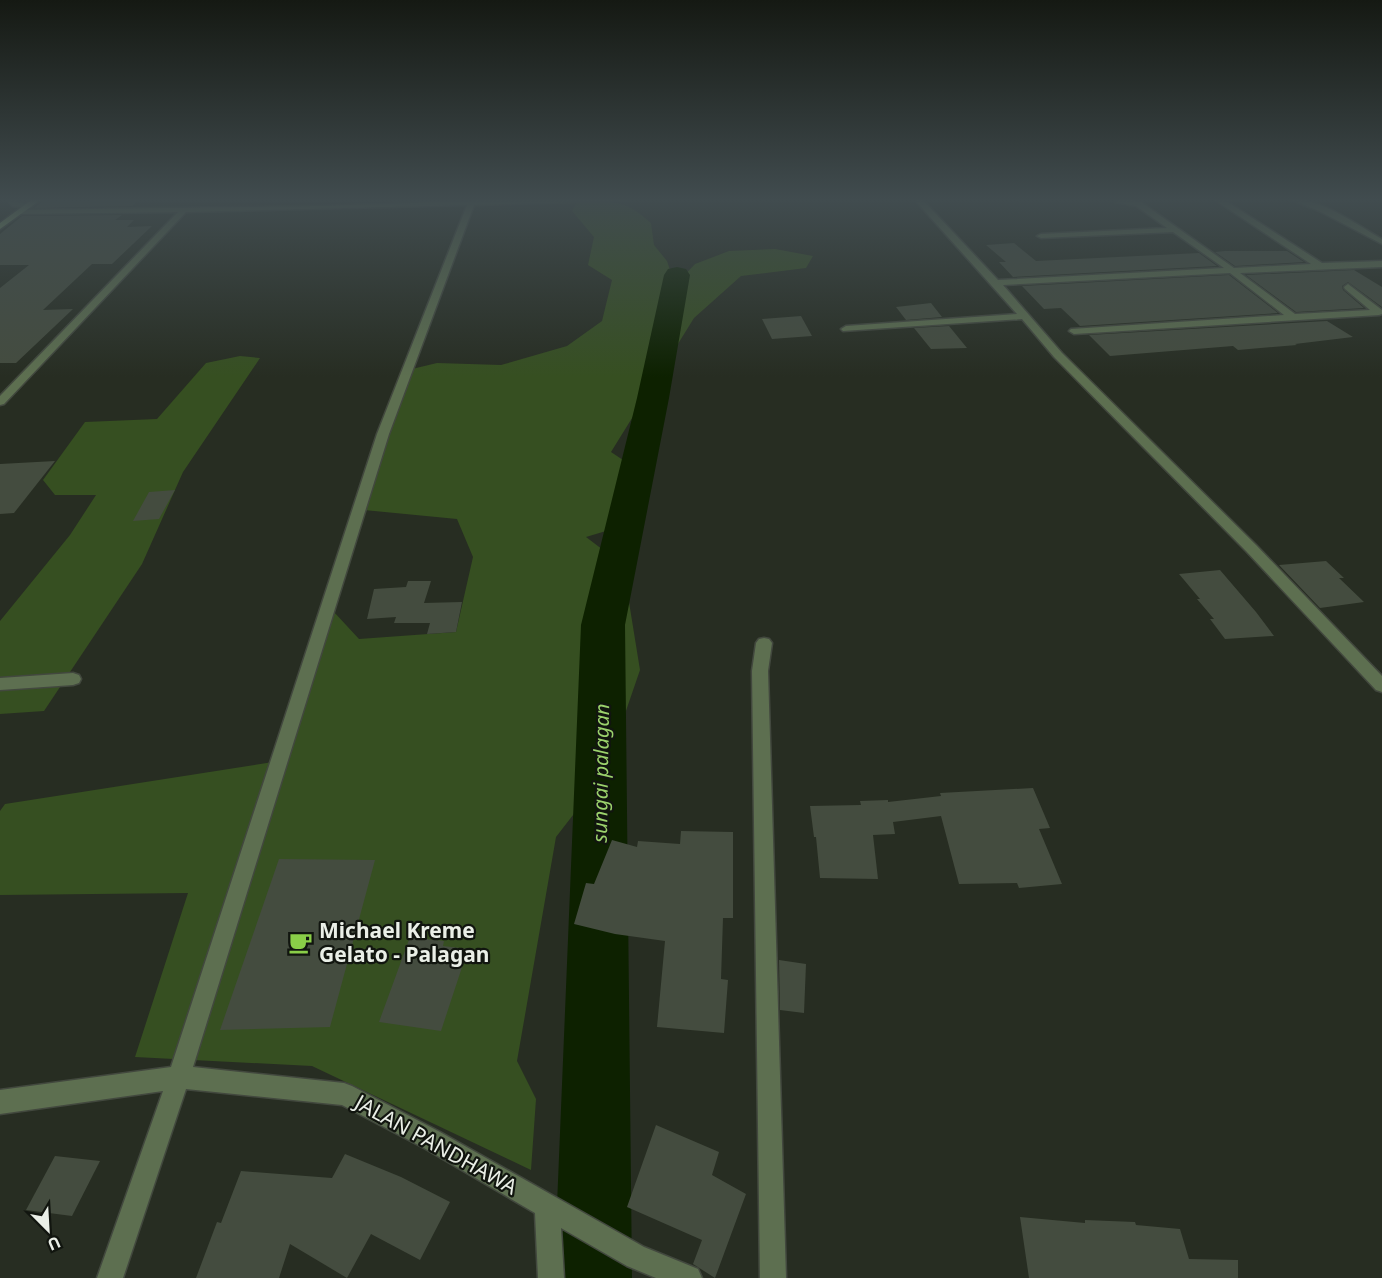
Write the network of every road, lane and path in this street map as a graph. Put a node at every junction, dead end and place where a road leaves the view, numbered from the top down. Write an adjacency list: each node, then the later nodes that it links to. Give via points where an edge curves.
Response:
1 (138, 258): 15 (street)
2 (450, 258): 20 (street, via 383,434)
3 (972, 258): 9 (street)
4 (1213, 258): 8 (street)
5 (1307, 258): 7 (street)
6 (1382, 264): 7 (street)
7 (1320, 266): 8 (street)
8 (1230, 269): 9 (street); 12 (street)
9 (996, 283): 11 (street)
10 (1348, 287): 12 (street, via 1379,312)
11 (1022, 316): 13 (street); 19 (street)
12 (1292, 317): 14 (street)
13 (846, 329)
14 (1074, 332)
15 (0, 402)
16 (764, 644): 26 (street, via 760,671)
17 (73, 679): 18 (street)
18 (0, 684)
19 (1382, 687)
20 (180, 1077): 21 (street, JALAN PANDHAWA); 22 (street, JALAN PANDHAWA, via 344,1095 432,1140); 23 (street)
21 (0, 1102)
22 (547, 1207): 24 (street); 25 (street, JALAN PANDHAWA, via 636,1257)
23 (110, 1278)
24 (551, 1278)
25 (689, 1278)
26 (772, 1278)

